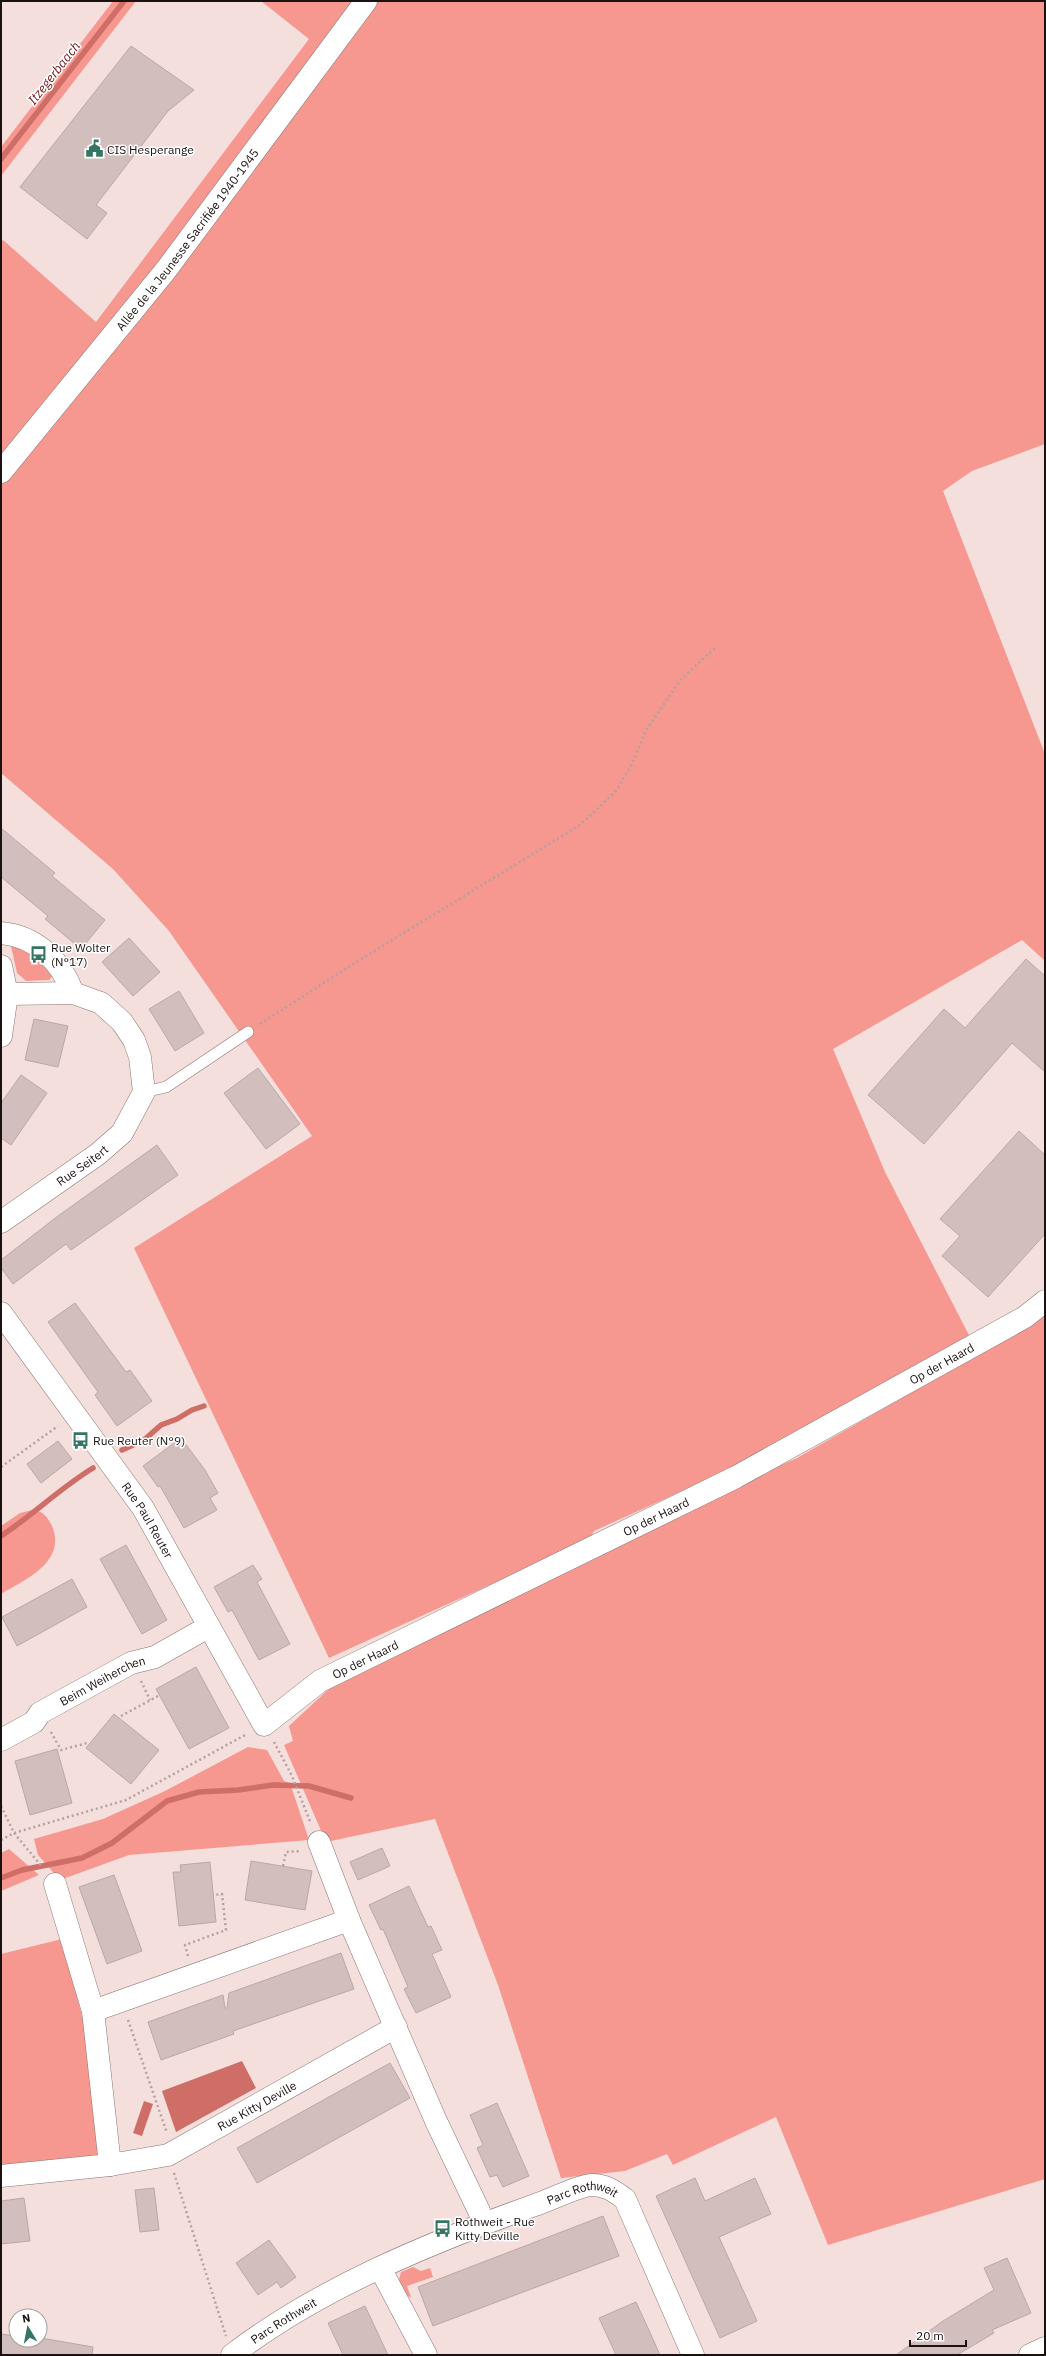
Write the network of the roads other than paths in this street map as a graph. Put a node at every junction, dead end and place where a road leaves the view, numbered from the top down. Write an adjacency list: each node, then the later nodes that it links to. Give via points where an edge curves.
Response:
1 (366, 1): 2 (street, Allée de la Jeunesse Sacrifiée 1940-1945, via 166,270)
2 (1, 472)
3 (1, 934): 5 (street, via 18,935 46,951 68,978)
4 (1, 966): 6 (street)
5 (73, 993): 6 (street); 9 (street, via 101,1003 122,1022 134,1040 140,1057)
6 (7, 994): 8 (street)
7 (248, 1032): 9 (lane, via 166,1087)
8 (1, 1036)
9 (144, 1092): 10 (street, Rue Seitert, via 122,1133 98,1154)
10 (1, 1222)
11 (1045, 1301): 14 (street, Op der Haard, via 1025,1317 736,1477 320,1681)
12 (5, 1326): 13 (street, Rue Paul Reuter, via 75,1414 143,1508)
13 (208, 1627): 14 (street, Rue Paul Reuter); 15 (street, Beim Weiherchen, via 155,1657 131,1663 40,1713 34,1722)
14 (264, 1725)
15 (1, 1740)
16 (320, 1845): 18 (street)
17 (55, 1884): 19 (street)
18 (349, 1920): 19 (street); 20 (street)
19 (93, 2011): 21 (street)
20 (396, 2027): 21 (street, Rue Kitty Deville, via 168,2155); 23 (street, via 436,2121)
21 (110, 2165): 22 (street, Rue Kitty Deville)
22 (1, 2176)
23 (479, 2211)
24 (380, 2268): 26 (street, Parc Rothweit, via 264,2330); 27 (street); 28 (street, Parc Rothweit, via 485,2223 591,2185 610,2188 625,2199)
25 (1045, 2348): 29 (street)
26 (232, 2355)
27 (426, 2355)
28 (693, 2355)
29 (1030, 2355)

